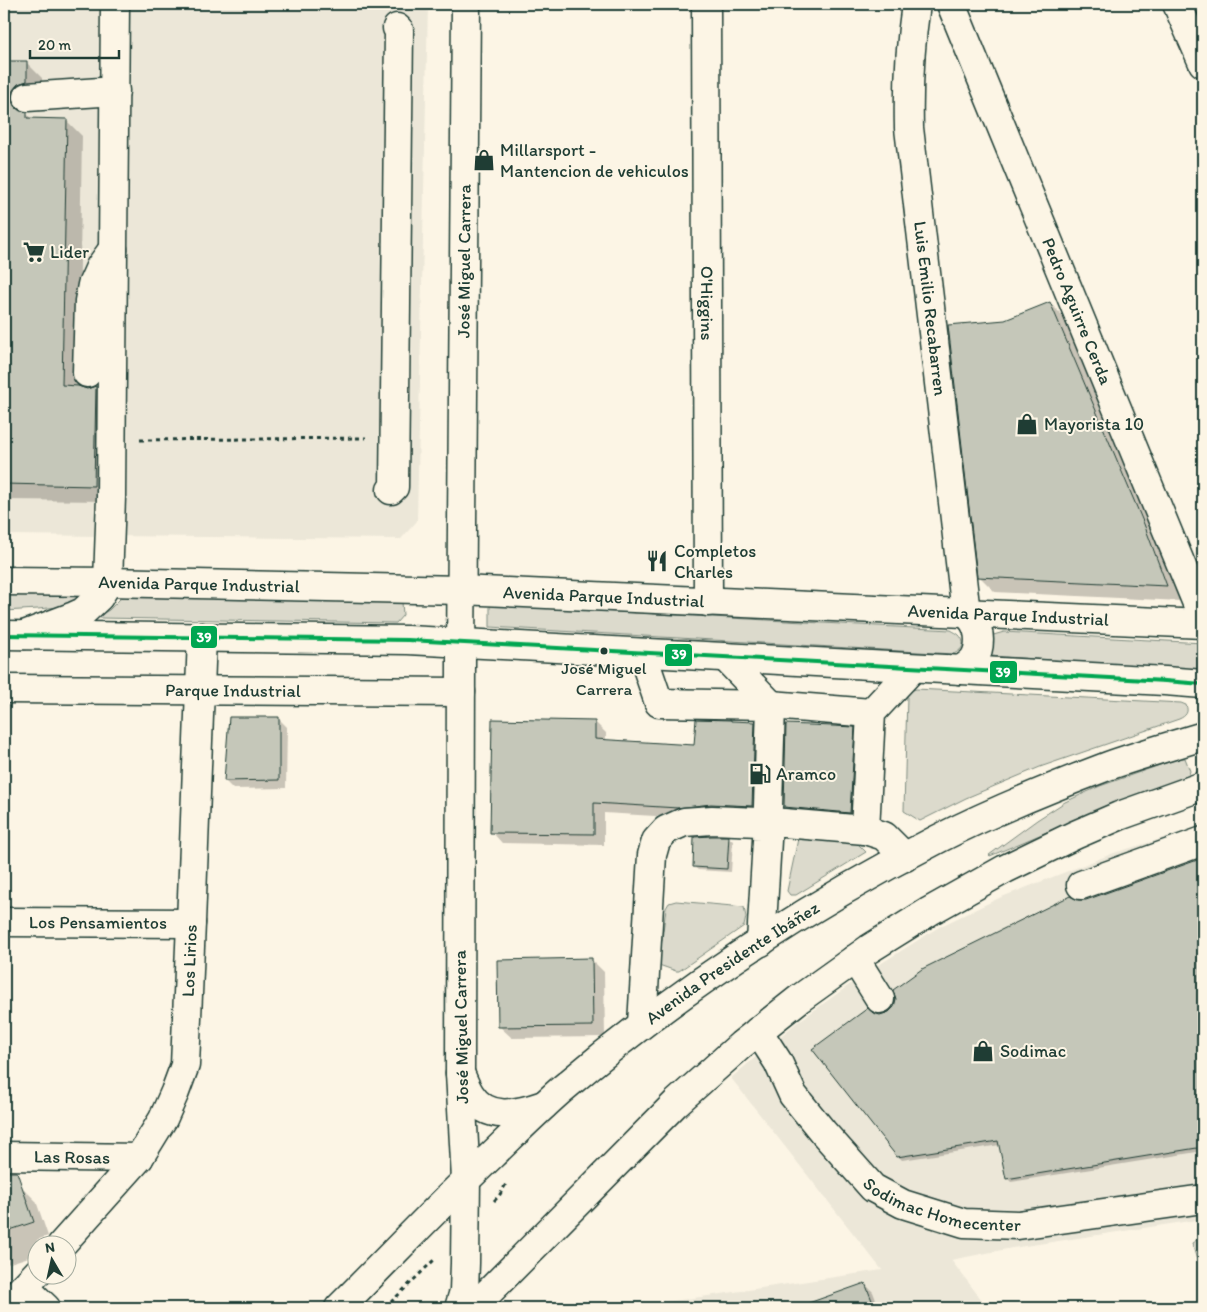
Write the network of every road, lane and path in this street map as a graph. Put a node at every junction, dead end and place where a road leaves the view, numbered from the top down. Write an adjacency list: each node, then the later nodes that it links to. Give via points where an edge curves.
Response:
1 (115, 4): 9 (main road)
2 (466, 4): 18 (main road, José Miguel Carrera)
3 (706, 4): 19 (main road, O'Higgins)
4 (916, 4): 20 (main road, Luis Emilio Recabarren, via 908,96 909,128)
5 (951, 4): 21 (main road, Pedro Aguirre Cerda)
6 (1177, 4): 8 (main road)
7 (398, 28): 15 (main road)
8 (1203, 63)
9 (114, 91): 10 (main road); 11 (main road)
10 (27, 97)
11 (113, 249): 12 (main road, via 92,285); 14 (main road)
12 (87, 373)
13 (367, 438): 14 (path)
14 (112, 440): 17 (main road)
15 (392, 490)
16 (4, 580): 17 (main road, Avenida Parque Industrial)
17 (108, 582): 18 (main road, Avenida Parque Industrial); 23 (main road, via 99,597 83,612)
18 (461, 590): 19 (main road, Avenida Parque Industrial); 25 (main road, José Miguel Carrera)
19 (708, 602): 20 (main road, Avenida Parque Industrial)
20 (966, 613): 22 (main road, Avenida Parque Industrial); 29 (main road, via 976,626 979,644 972,662)
21 (1203, 618)
22 (1203, 624)
23 (14, 635): 24 (main road)
24 (202, 637): 25 (main road); 32 (main road, Los Lirios)
25 (461, 643): 26 (main road); 33 (main road, José Miguel Carrera)
26 (642, 653): 27 (main road); 34 (main road, via 659,703)
27 (725, 657): 28 (main road); 34 (main road)
28 (913, 668): 29 (main road); 35 (main road)
29 (960, 670): 30 (main road)
30 (1203, 684)
31 (4, 689): 32 (main road, Parque Industrial)
32 (200, 690): 33 (main road, Parque Industrial); 44 (main road, Los Lirios)
33 (461, 692): 50 (main road, José Miguel Carrera)
34 (771, 705): 35 (main road); 38 (main road)
35 (871, 713): 39 (main road)
36 (1203, 736): 41 (main road, Avenida Presidente Ibáñez, via 1111,765 1035,795)
37 (1203, 786): 46 (main road, via 1040,850 930,911)
38 (768, 823): 39 (main road); 45 (main road); 48 (main road, via 684,822 666,830 656,840 652,855)
39 (865, 830): 41 (main road, via 884,836)
40 (1203, 841): 42 (main road)
41 (905, 857): 45 (main road, Avenida Presidente Ibáñez)
42 (1081, 885)
43 (4, 922): 44 (main road, Los Pensamientos)
44 (191, 923): 53 (main road, Los Lirios, via 185,1065 163,1119)
45 (761, 942): 48 (main road, Avenida Presidente Ibáñez)
46 (855, 959): 47 (main road); 49 (main road)
47 (880, 999)
48 (642, 1024): 51 (main road, Avenida Presidente Ibáñez)
49 (758, 1031): 55 (main road, Sodimac Homecenter, via 778,1062 793,1095 822,1132 873,1188 903,1204 964,1223 1018,1225); 63 (main road, via 676,1104)
50 (460, 1073): 51 (main road, via 478,1104 492,1113 505,1114); 54 (main road, José Miguel Carrera)
51 (545, 1104): 54 (main road, Avenida Presidente Ibáñez)
52 (4, 1156): 53 (main road, Las Rosas)
53 (139, 1158): 56 (main road, Los Lirios)
54 (466, 1179): 61 (main road, Avenida Presidente Ibáñez); 62 (main road, José Miguel Carrera, via 464,1291)
55 (1203, 1199)
56 (71, 1234)
57 (28, 1282): 59 (main road)
58 (34, 1284): 60 (main road)
59 (4, 1306)
60 (46, 1308)
61 (339, 1308)
62 (459, 1308)
63 (472, 1308)

